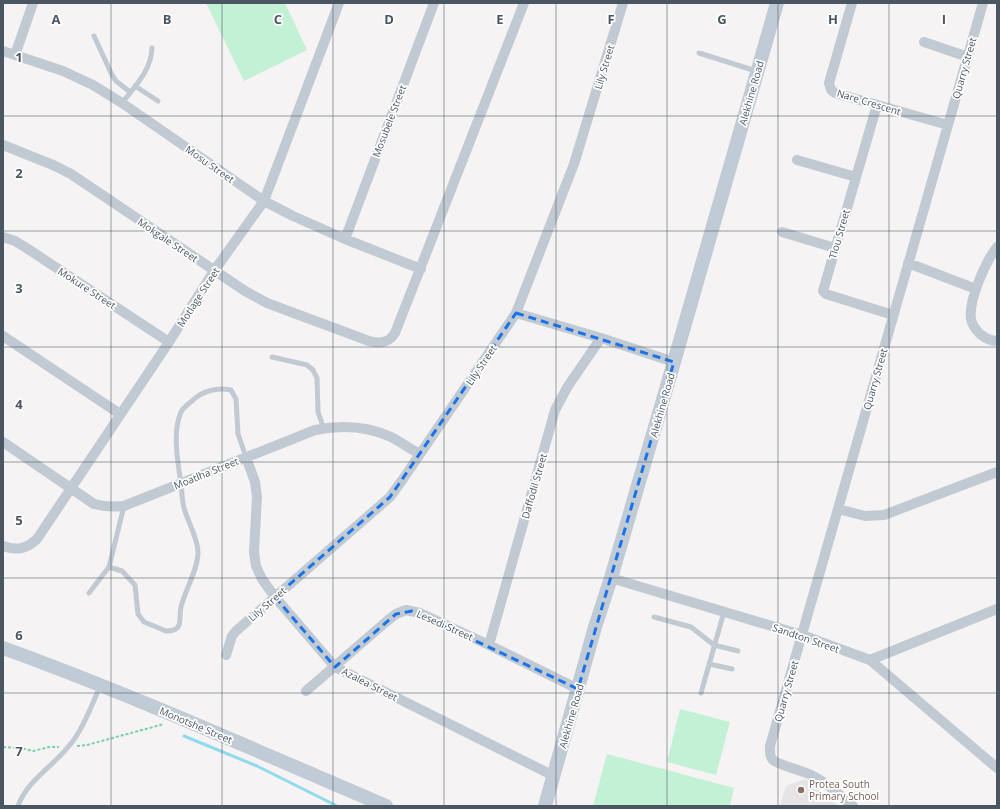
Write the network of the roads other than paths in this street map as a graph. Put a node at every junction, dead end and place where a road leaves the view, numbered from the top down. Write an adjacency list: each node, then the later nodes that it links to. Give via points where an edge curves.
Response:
1 (33, 3): 14 (street)
2 (339, 3): 26 (street, Motlage Street)
3 (434, 3): 29 (street, Mosubele Street)
4 (624, 3): 36 (street, Lily Street, via 574,164)
5 (777, 3): 16 (street, Alekhine Road)
6 (852, 3): 21 (street, Nare Crescent, via 829,87 835,93)
7 (983, 3): 15 (street, Quarry Street)
8 (522, 4): 33 (street)
9 (94, 36): 18 (lane, via 112,75)
10 (924, 42): 15 (street)
11 (152, 48): 17 (lane, via 148,68)
12 (3, 51): 14 (street, Mosu Street)
13 (699, 53): 16 (lane)
14 (15, 55): 20 (street, Mosu Street, via 62,70)
15 (968, 57): 22 (street, Quarry Street)
16 (757, 71): 43 (street, Alekhine Road)
17 (135, 86): 18 (lane); 19 (lane)
18 (130, 92): 20 (lane)
19 (158, 101)
20 (122, 103): 26 (street, Mosu Street)
21 (877, 105): 22 (street, Nare Crescent); 25 (street, Tlou Street)
22 (948, 125): 32 (street, Quarry Street)
23 (3, 145): 34 (street, Mokgale Street, via 71,174)
24 (797, 160): 25 (street)
25 (856, 177): 31 (street, Tlou Street)
26 (264, 201): 29 (street, Mosu Street); 34 (street, Motlage Street)
27 (782, 232): 31 (street)
28 (3, 237): 41 (street, Mokure Street, via 28,249)
29 (345, 239): 33 (street, Mosu Street)
30 (997, 247): 35 (street, via 989,258)
31 (835, 248): 37 (street, Tlou Street, via 824,293)
32 (908, 263): 35 (street); 37 (street, Quarry Street)
33 (421, 269): 34 (street, Mokgale Street, via 396,333 390,340 382,343 369,341 267,303)
34 (214, 271): 41 (street, Motlage Street)
35 (976, 289): 40 (street, via 971,320 975,329 984,338)
36 (516, 313): 39 (street); 47 (street, Lily Street)
37 (894, 315): 53 (street, Quarry Street)
38 (3, 336): 44 (street)
39 (602, 338): 43 (street); 63 (street, Daffodil Street, via 571,381 556,410)
40 (997, 341)
41 (169, 342): 44 (street, Motlage Street)
42 (272, 357): 45 (lane, via 307,365 313,370 317,378 318,412)
43 (674, 362): 56 (street, Alekhine Road)
44 (120, 414): 51 (street, Motlage Street)
45 (324, 429): 47 (street, Moatlha Street, via 349,427 369,430 390,437); 48 (street, Moatlha Street, via 315,430)
46 (3, 442): 51 (street, Moatlha Street)
47 (420, 454): 58 (street, Lily Street, via 390,496)
48 (246, 457): 50 (street, Moatlha Street); 50 (lane, via 238,434 234,394 225,388 205,392 182,410 179,418 177,449); 58 (street, Azalea Street, via 257,497 254,552 256,566)
49 (997, 472): 53 (street, via 884,515 865,516)
50 (181, 483): 52 (street, Moatlha Street); 55 (lane, via 184,508 198,550 180,608 179,626 166,631 144,622 138,614 135,585 122,571)
51 (71, 489): 52 (street, Moatlha Street, via 94,504 104,507); 54 (street, Motlage Street, via 37,539 24,548 15,550)
52 (124, 506): 55 (lane)
53 (838, 509): 62 (street, Quarry Street)
54 (3, 546)
55 (109, 567): 57 (lane)
56 (611, 578): 60 (street, Sandton Street); 73 (street, Alekhine Road)
57 (89, 593)
58 (275, 597): 67 (street, Lily Street, via 236,631); 70 (street, Azalea Street)
59 (997, 609): 68 (street)
60 (724, 612): 62 (street, Sandton Street); 64 (lane)
61 (654, 617): 64 (lane, via 691,628)
62 (802, 635): 68 (street, Sandton Street); 81 (street, Quarry Street, via 770,746 771,756 778,764 815,776)
63 (489, 645): 70 (street, Lesedi Street, via 420,613 406,610 387,621); 73 (street, Lesedi Street)
64 (714, 645): 66 (lane); 69 (lane)
65 (3, 648): 72 (street, Monotshe Street)
66 (738, 651)
67 (226, 655)
68 (870, 660): 76 (street)
69 (709, 664): 71 (lane); 75 (lane)
70 (335, 667): 74 (street, Lesedi Street); 77 (street, Azalea Street)
71 (732, 669)
72 (101, 686): 78 (lane, via 69,747 36,780 21,798); 79 (street, Monotshe Street)
73 (578, 689): 77 (street, Alekhine Road)
74 (306, 691)
75 (701, 693)
76 (997, 768)
77 (554, 776): 80 (street, Alekhine Road)
78 (18, 806)
79 (386, 806)
80 (545, 806)
81 (852, 806)

